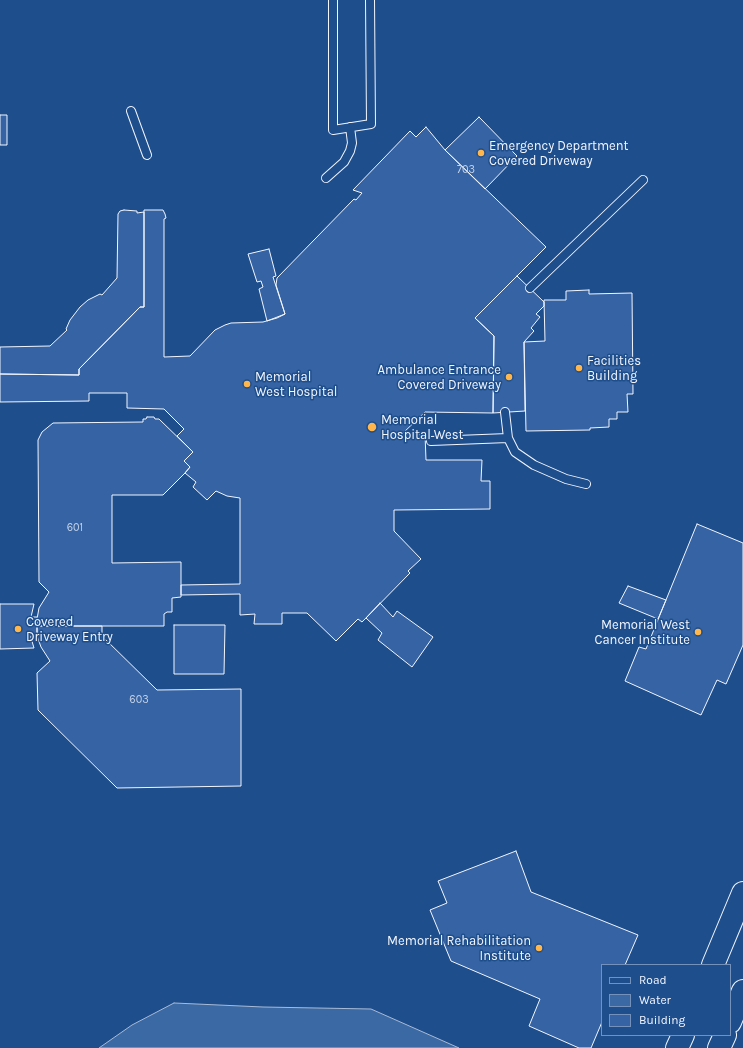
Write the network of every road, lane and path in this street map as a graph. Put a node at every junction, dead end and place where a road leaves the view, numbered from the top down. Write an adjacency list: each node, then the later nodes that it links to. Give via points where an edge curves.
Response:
1 (333, 0): 4 (lane, via 333,130)
2 (370, 0): 4 (lane, via 371,124)
3 (131, 111): 5 (lane)
4 (350, 127): 6 (lane, via 350,151 344,162)
5 (147, 155)
6 (326, 178)
7 (643, 180): 8 (lane)
8 (530, 288)
9 (505, 412): 10 (lane)
10 (508, 438): 11 (lane); 12 (lane, via 515,452 534,465 566,479)
11 (431, 441)
12 (586, 484)
13 (743, 893): 14 (street)
14 (713, 964)
15 (743, 991): 16 (street)
16 (731, 1020)
17 (683, 1036): 19 (street)
18 (724, 1036): 20 (street)
19 (677, 1048)
20 (719, 1048)

